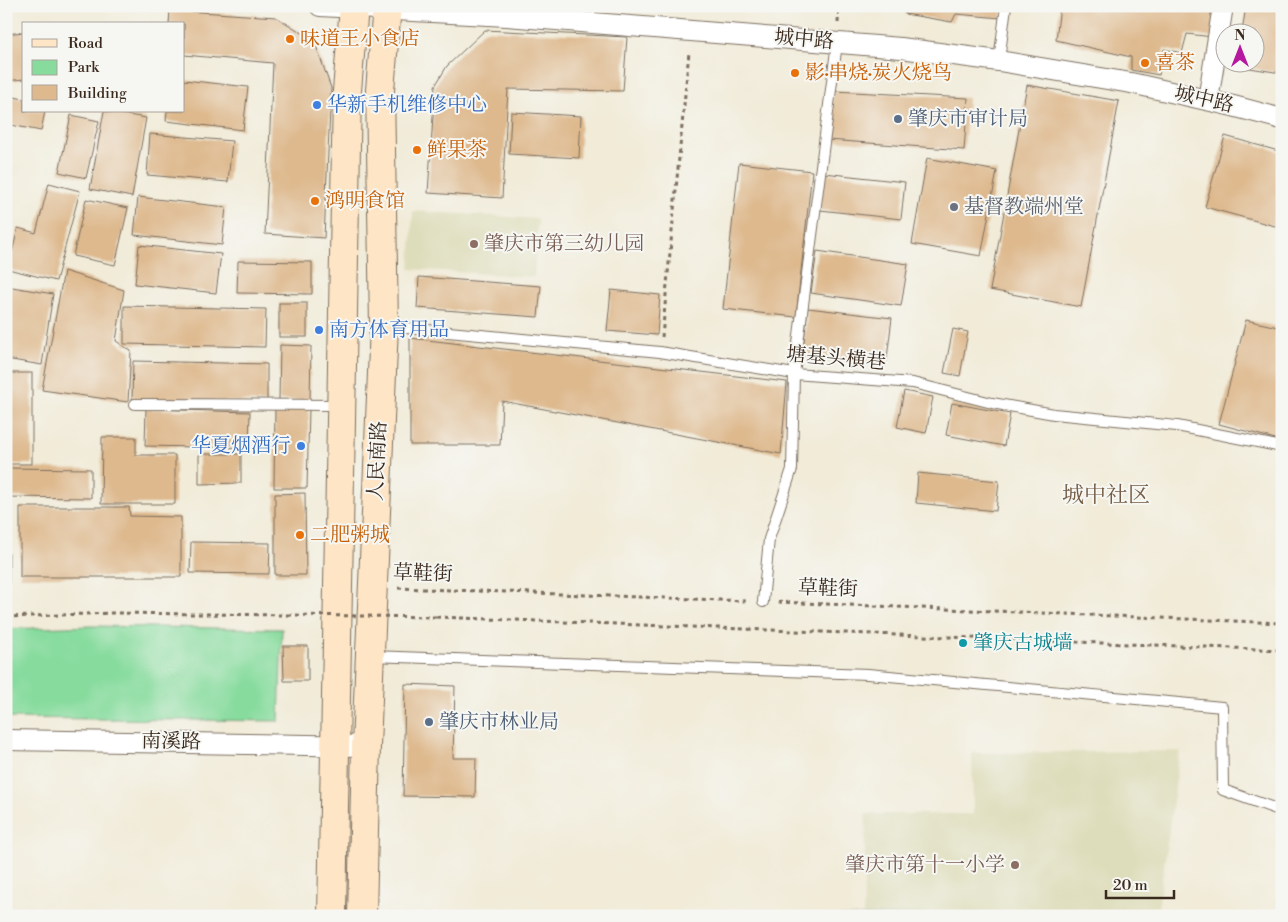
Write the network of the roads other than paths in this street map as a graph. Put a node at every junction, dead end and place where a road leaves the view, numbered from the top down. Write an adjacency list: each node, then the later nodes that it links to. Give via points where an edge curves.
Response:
1 (320, 6): 4 (street, 城中路)
2 (1006, 6): 7 (lane)
3 (1223, 6): 8 (street)
4 (354, 7): 5 (street, 城中路); 13 (main road, 人民南路, via 347,91)
5 (387, 9): 6 (street, 城中路); 10 (main road, 人民南路, via 380,90)
6 (837, 43): 7 (street, 城中路); 11 (lane)
7 (999, 61): 8 (street, 城中路, via 1131,83)
8 (1208, 100): 9 (street, 城中路)
9 (1282, 119)
10 (384, 326): 11 (lane, 塘基头横巷, via 660,352); 16 (main road, 人民南路)
11 (794, 374): 14 (lane, 塘基头横巷, via 914,383 1001,405 1054,414 1177,426); 15 (lane, via 792,468 769,539)
12 (135, 404): 13 (lane)
13 (342, 405): 18 (main road, 人民南路)
14 (1282, 447)
15 (763, 602)
16 (370, 656): 19 (main road, 人民南路); 20 (lane, via 868,674 1222,707 1223,790)
17 (6, 740): 18 (street, 南溪路)
18 (336, 745): 19 (street, 南溪路); 21 (main road, 人民南路)
19 (366, 746): 22 (main road, 人民南路)
20 (1282, 811)
21 (332, 916)
22 (362, 916)

